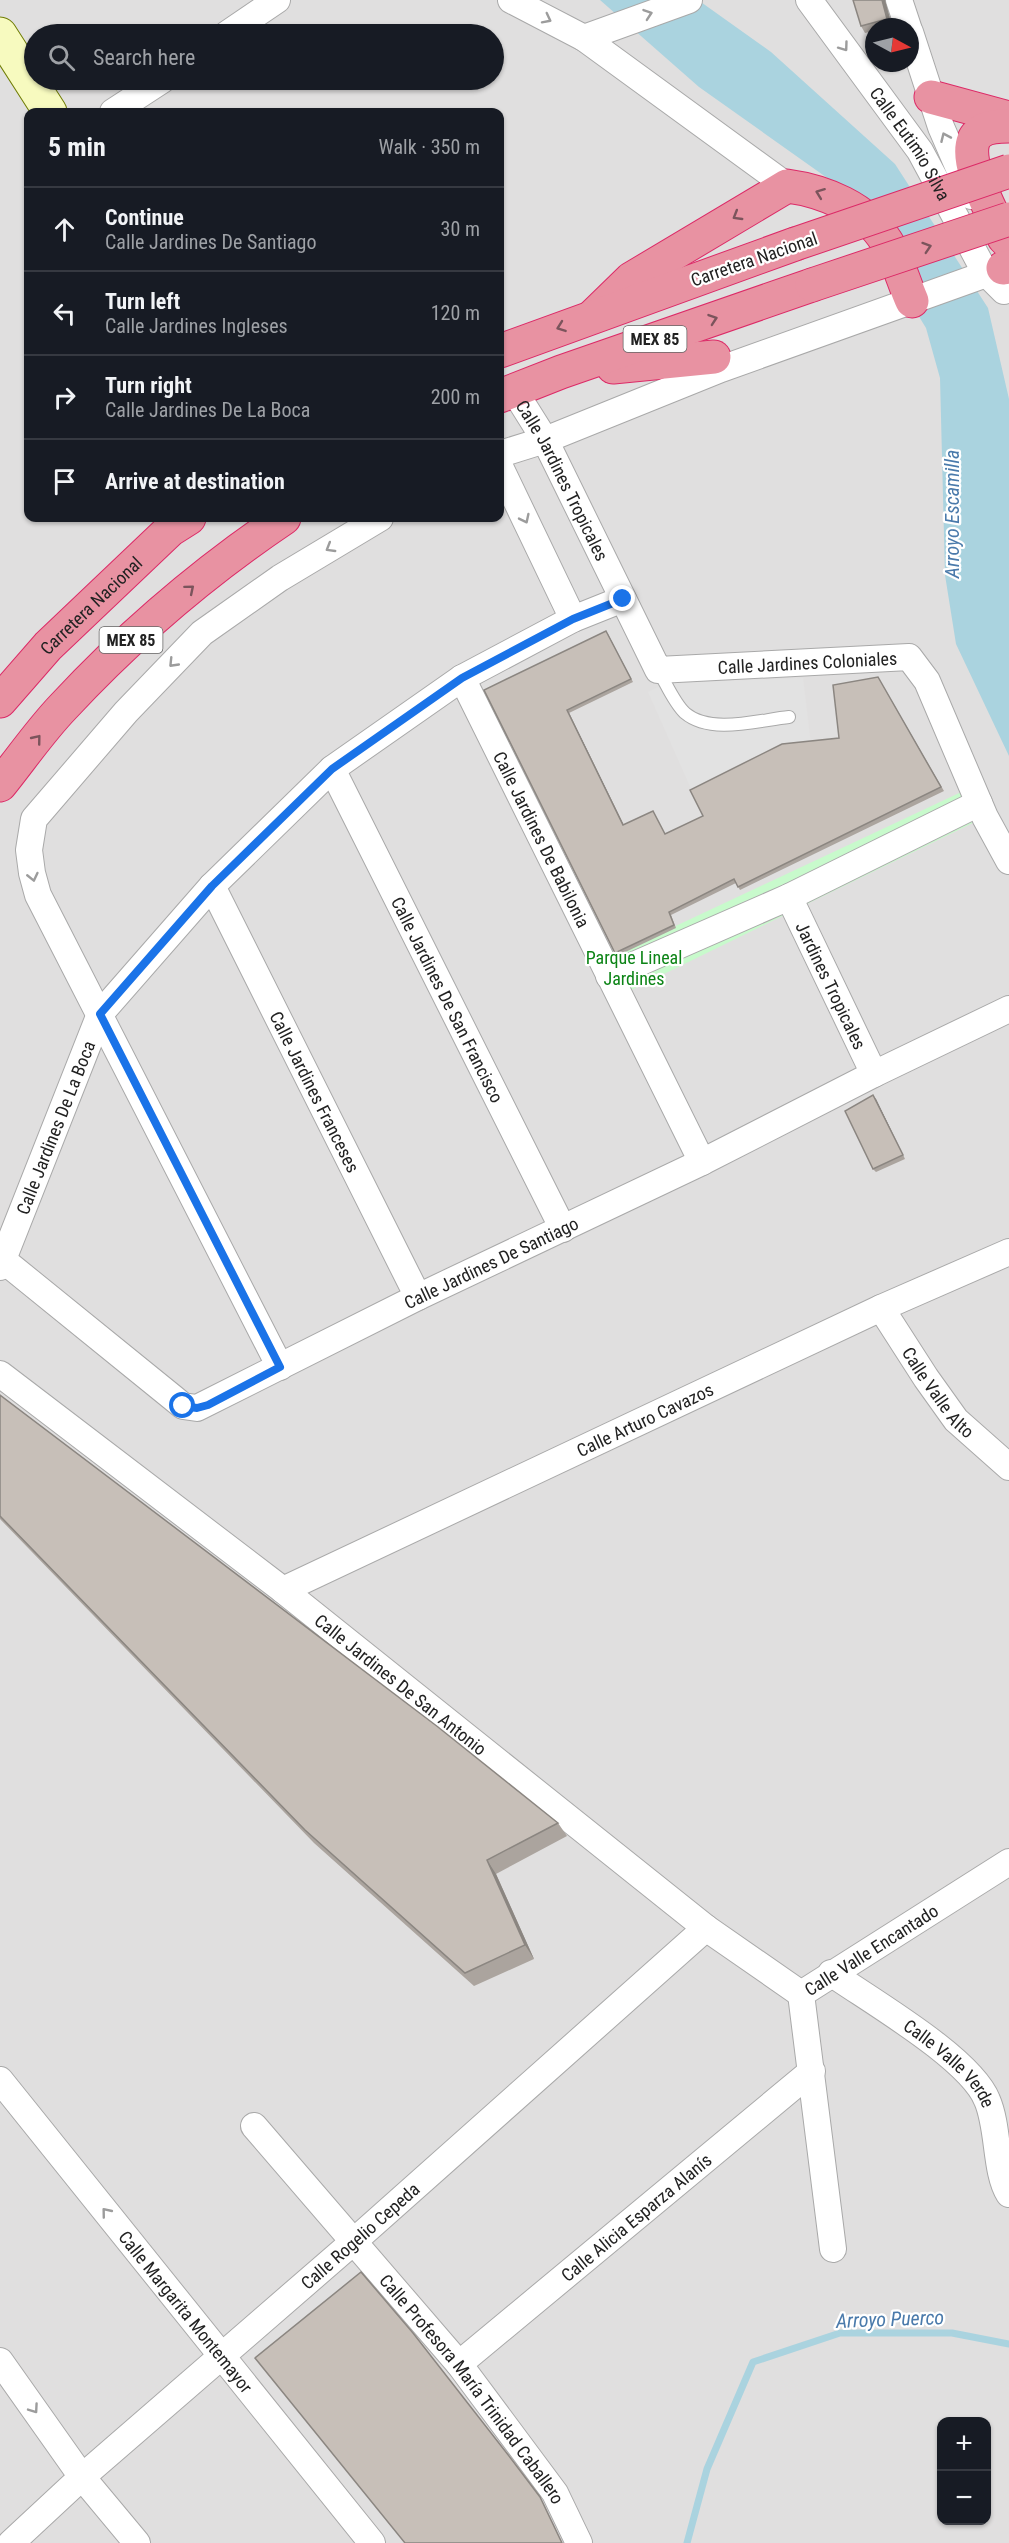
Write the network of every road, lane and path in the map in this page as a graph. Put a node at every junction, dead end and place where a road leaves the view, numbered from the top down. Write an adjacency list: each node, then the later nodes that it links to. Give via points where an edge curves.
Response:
1 (277, 0): 7 (street)
2 (511, 0): 9 (street, one-way to 9)
3 (689, 0): 9 (street, one-way to 3)
4 (809, 0): 22 (street, Calle Eutimio Silva, one-way to 22, via 920,151)
5 (899, 0): 6 (street)
6 (905, 18)
7 (242, 24)
8 (0, 34): 11 (main road)
9 (584, 38): 20 (street)
10 (919, 60): 14 (street, Calle Eutimio Silva)
11 (24, 71)
12 (36, 90): 15 (main road)
13 (147, 90): 16 (street)
14 (931, 97): 17 (highway); 22 (street, Calle Eutimio Silva, one-way to 14)
15 (47, 108)
16 (120, 108)
17 (1009, 118)
18 (1009, 126): 22 (highway, via 978,133 971,155 975,174 1004,238)
19 (1009, 171): 24 (highway, Carretera Nacional / MEX 85, bridge)
20 (788, 186): 23 (highway, one-way to 20, via 886,240 870,222 838,200 813,189); 24 (highway, MEX 85, one-way to 24, via 631,279)
21 (1009, 219): 27 (highway, MEX 85, one-way to 21, bridge)
22 (1000, 274): 23 (street, MEX 85)
23 (917, 296): 26 (street, MEX 85); 29 (street, MEX 85)
24 (594, 315): 25 (highway, Carretera Nacional / MEX 85, one-way to 25)
25 (504, 349)
26 (714, 357): 27 (highway, MEX 85); 29 (street)
27 (561, 372): 28 (highway, MEX 85)
28 (506, 392): 29 (street, Calle Jardines Tropicales)
29 (539, 433): 30 (street); 35 (street, Calle Jardines Tropicales)
30 (504, 450)
31 (504, 475): 36 (street, one-way to 36)
32 (183, 522): 39 (highway, Carretera Nacional / MEX 85, via 48,646)
33 (278, 522): 42 (highway, MEX 85, one-way to 33, via 62,708 132,638 236,550)
34 (373, 522): 49 (street, one-way to 49, via 280,578 202,633 126,712 34,819 29,850 38,895)
35 (623, 599): 36 (street, Calle Jardines De La Boca); 37 (street, Calle Jardines Tropicales)
36 (573, 619): 38 (street, Calle Jardines De La Boca)
37 (658, 670): 40 (lane, via 685,712 699,720 715,725); 43 (street, Calle Jardines Coloniales, via 909,657 927,681)
38 (462, 678): 41 (street, Calle Jardines De La Boca); 47 (street, Calle Jardines De Babilonia)
39 (0, 701)
40 (789, 717)
41 (332, 769): 45 (street, Calle Jardines De La Boca); 52 (street, Calle Jardines De San Francisco)
42 (0, 785)
43 (979, 803): 44 (street, Calle Jardines Coloniales); 46 (street)
44 (1009, 861)
45 (212, 886): 49 (street, Calle Jardines De La Boca); 55 (street, Calle Jardines Franceses)
46 (789, 897): 47 (street); 50 (street, Jardines Tropicales)
47 (609, 976): 51 (street, Calle Jardines De Babilonia)
48 (1009, 1009): 50 (street, Calle Jardines De Santiago)
49 (100, 1014): 54 (street, Calle Jardines De La Boca); 57 (street)
50 (874, 1074): 51 (street, Calle Jardines De Santiago)
51 (702, 1162): 52 (street, Calle Jardines De Santiago)
52 (563, 1229): 55 (street, Calle Jardines De Santiago)
53 (1009, 1252): 56 (street, Calle Arturo Cavazos)
54 (1, 1263): 57 (street, Calle Jardines De Santiago, via 183,1406 208,1405)
55 (418, 1297): 57 (street, Calle Jardines De Santiago)
56 (880, 1308): 59 (street, Calle Valle Alto, via 956,1420); 60 (street, Calle Arturo Cavazos)
57 (280, 1367)
58 (0, 1374): 60 (street, Calle Jardines De San Antonio)
59 (1009, 1467)
60 (283, 1590): 62 (street, Calle Jardines De San Antonio)
61 (1009, 1862): 63 (street, Calle Valle Encantado)
62 (706, 1928): 64 (street, Calle Jardines De San Antonio); 69 (street, Calle Rogelio Cepeda)
63 (831, 1973): 64 (street, Calle Valle Encantado); 68 (street, Calle Valle Verde, via 957,2061 977,2082 994,2122)
64 (801, 1994): 65 (street, Calle Valle Encantado)
65 (812, 2071): 70 (street, Calle Valle Encantado); 73 (street, Calle Alicia Esparza Alanís)
66 (0, 2080): 71 (street, Calle Margarita Montemayor, one-way to 66)
67 (254, 2126): 69 (street, Calle Profesora María Trinidad Caballero)
68 (1009, 2194)
69 (352, 2243): 71 (street, Calle Rogelio Cepeda); 73 (street, Calle Profesora María Trinidad Caballero)
70 (833, 2249)
71 (222, 2356): 74 (street, Calle Rogelio Cepeda); 77 (street, Calle Margarita Montemayor)
72 (0, 2361): 74 (street, one-way to 74)
73 (459, 2364): 78 (street, Calle Profesora María Trinidad Caballero, via 555,2493)
74 (82, 2477): 75 (street, Calle Rogelio Cepeda); 76 (street)
75 (11, 2543)
76 (137, 2543)
77 (372, 2543)
78 (579, 2543)

